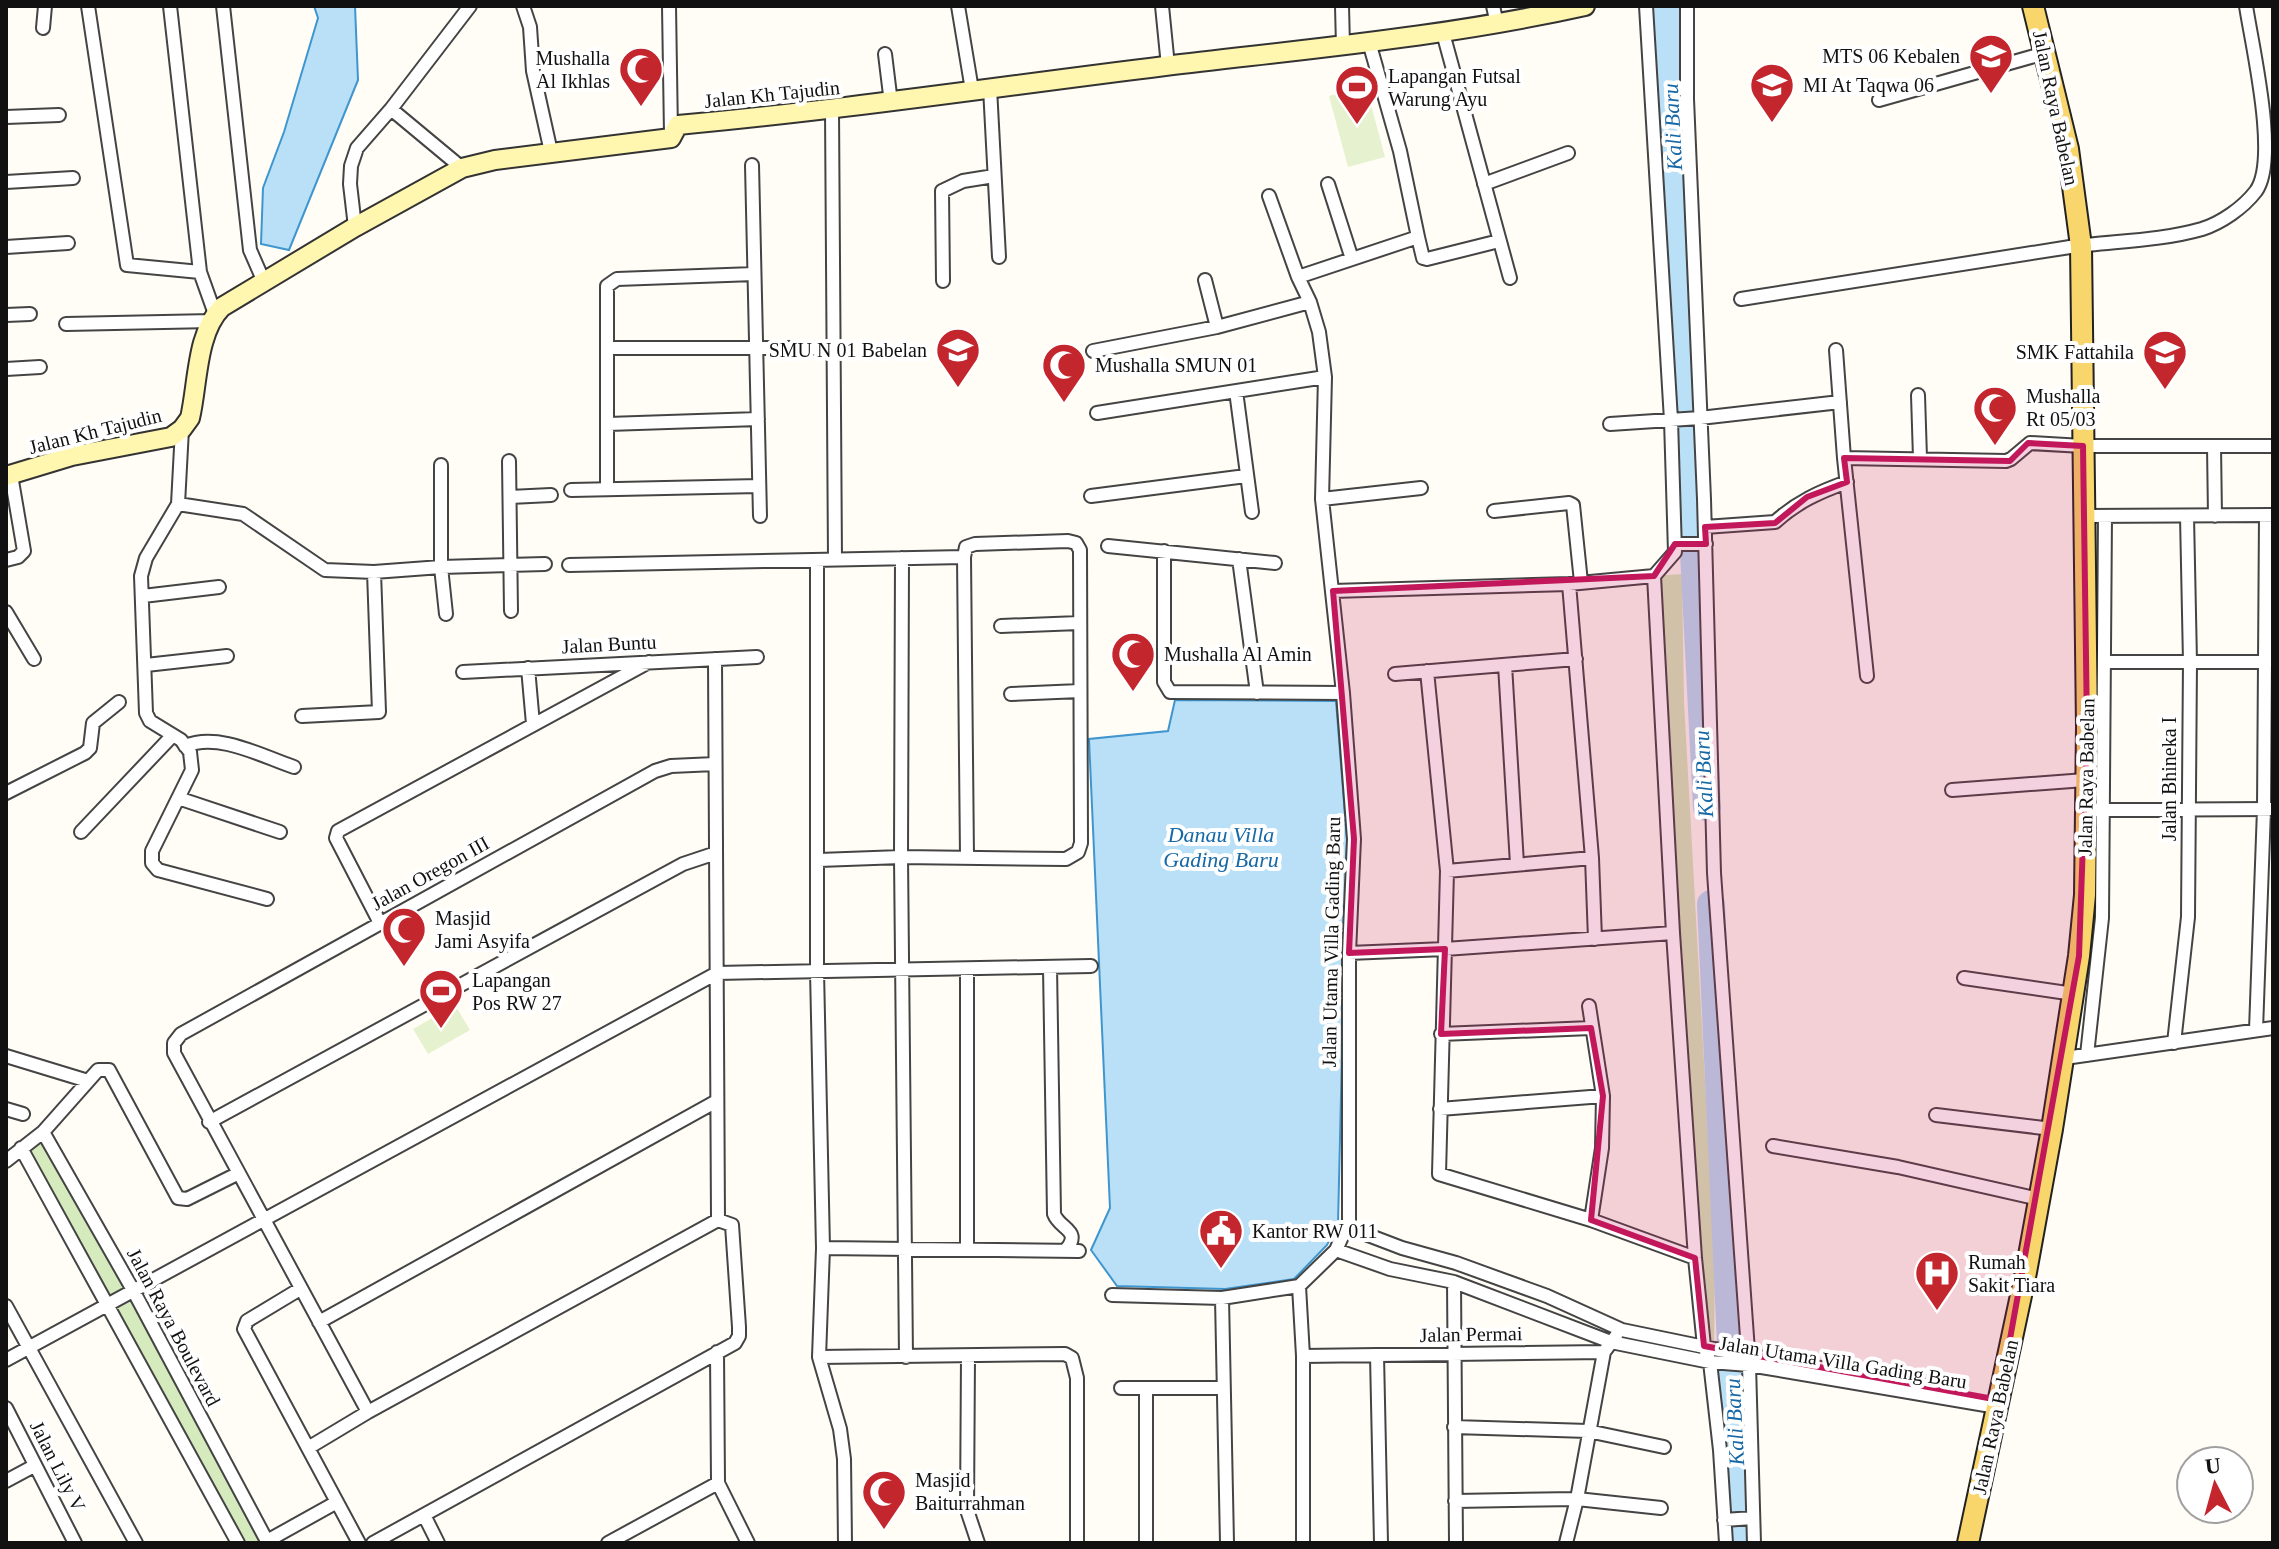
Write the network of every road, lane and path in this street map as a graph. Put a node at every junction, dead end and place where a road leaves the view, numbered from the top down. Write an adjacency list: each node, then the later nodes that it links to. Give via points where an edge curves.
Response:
1 (45, 6): 17 (street)
2 (88, 6): 51 (street, via 127,265)
3 (170, 6): 51 (street)
4 (223, 6): 57 (street, via 250,250)
5 (470, 6): 27 (street)
6 (523, 6): 33 (street)
7 (669, 6): 31 (street)
8 (958, 6): 24 (street)
9 (1162, 6): 23 (street)
10 (1342, 6): 20 (street)
11 (1585, 6): 16 (street, Jalan Kh Tajudin)
12 (1646, 6): 79 (street)
13 (1687, 6): 77 (street)
14 (2033, 6): 21 (main road, Jalan Raya Babelan)
15 (2246, 6): 32 (street)
16 (1495, 15): 18 (street, Jalan Kh Tajudin)
17 (43, 28)
18 (1443, 33): 19 (street, Jalan Kh Tajudin); 41 (street)
19 (1369, 42): 20 (street, Jalan Kh Tajudin); 44 (street)
20 (1343, 46): 23 (street, Jalan Kh Tajudin)
21 (2045, 53): 25 (street); 47 (main road, Jalan Raya Babelan, via 2068,149)
22 (885, 54): 26 (street)
23 (1168, 66): 24 (street, Jalan Kh Tajudin)
24 (981, 89): 26 (street, Jalan Kh Tajudin); 37 (street)
25 (1879, 100)
26 (891, 103): 28 (street, Jalan Kh Tajudin)
27 (391, 109): 36 (street); 43 (street, via 357,148 351,166)
28 (832, 110): 31 (street, Jalan Kh Tajudin, via 678,125); 67 (street)
29 (59, 115): 30 (street)
30 (6, 117)
31 (671, 138): 33 (street, Jalan Kh Tajudin)
32 (2270, 140): 47 (street, via 2256,190 2223,219 2186,233)
33 (551, 152): 36 (street, Jalan Kh Tajudin)
34 (1568, 153): 41 (street)
35 (752, 165): 52 (street)
36 (462, 168): 43 (street, Jalan Kh Tajudin)
37 (994, 176): 49 (street); 56 (street, via 951,185 941,194)
38 (73, 178): 39 (street)
39 (6, 182)
40 (1328, 184): 50 (street)
41 (1484, 184): 45 (street)
42 (1269, 196): 53 (street, Jalan Utama Villa Gading Baru)
43 (355, 227): 57 (street, Jalan Kh Tajudin)
44 (1418, 237): 45 (street, via 1427,259); 50 (street)
45 (1499, 241): 54 (street)
46 (68, 243): 48 (street)
47 (2081, 246): 58 (street); 83 (main road, Jalan Raya Babelan)
48 (6, 247)
49 (999, 257)
50 (1352, 259): 53 (street)
51 (200, 272): 62 (street)
52 (754, 274): 65 (street); 66 (street, via 611,281)
53 (1298, 277): 59 (street, Jalan Utama Villa Gading Baru)
54 (1510, 278)
55 (1205, 280): 64 (street)
56 (943, 281)
57 (264, 282): 62 (street, Jalan Kh Tajudin, via 228,302)
58 (1741, 299)
59 (1310, 302): 64 (street); 72 (street, Jalan Utama Villa Gading Baru)
60 (30, 314): 61 (street)
61 (6, 315)
62 (214, 317): 63 (street); 82 (street, Jalan Kh Tajudin, via 205,335 190,418)
63 (66, 324)
64 (1217, 327): 69 (street)
65 (756, 346): 66 (street); 67 (street); 78 (street)
66 (608, 348): 80 (street)
67 (834, 348): 120 (street)
68 (1836, 350): 75 (street)
69 (1093, 351)
70 (40, 367): 71 (street)
71 (6, 369)
72 (1325, 377): 73 (street); 100 (street, Jalan Utama Villa Gading Baru)
73 (1236, 391): 76 (street); 91 (street)
74 (1918, 395): 87 (street)
75 (1840, 402): 77 (street); 86 (street)
76 (1097, 413)
77 (1700, 418): 79 (street); 110 (street)
78 (758, 419): 80 (street); 93 (street)
79 (1671, 420): 81 (street); 111 (street)
80 (608, 424): 95 (street)
81 (1610, 424)
82 (182, 429): 90 (street, Jalan Kh Tajudin, via 171,437 72,456); 101 (street)
83 (2083, 446): 84 (street); 87 (street, via 2029,443 2006,461); 106 (main road, Jalan Raya Babelan)
84 (2214, 446): 85 (street); 109 (street)
85 (2273, 446)
86 (1844, 458): 87 (street); 92 (street)
87 (1920, 458)
88 (509, 461): 99 (street)
89 (441, 465): 125 (street)
90 (8, 476): 118 (street, via 24,551)
91 (1246, 476): 98 (street); 103 (street)
92 (1847, 482): 110 (street, via 1807,497 1775,522); 152 (street)
93 (759, 486): 95 (street); 105 (street)
94 (1421, 488): 100 (street)
95 (607, 489): 96 (street)
96 (571, 490)
97 (551, 495): 99 (street)
98 (1091, 496)
99 (510, 497): 123 (street)
100 (1322, 499): 130 (street, Jalan Utama Villa Gading Baru)
101 (178, 504): 126 (street, via 243,514 325,570); 131 (street, via 146,558)
102 (1494, 511): 128 (street, via 1573,505)
103 (1252, 512)
104 (2270, 515): 109 (street); 145 (street)
105 (760, 516)
106 (2084, 516): 107 (street); 164 (main road, Jalan Raya Babelan)
107 (2105, 516): 108 (street); 143 (street)
108 (2187, 516): 109 (street); 144 (street, Jalan Bhineka I)
109 (2215, 516)
110 (1705, 527): 112 (street)
111 (1675, 544): 112 (street); 127 (street, via 1675,552)
112 (1706, 544): 250 (street, via 1714,873)
113 (1108, 546): 114 (street)
114 (1164, 551): 117 (street); 154 (street, via 1165,687 1170,692)
115 (964, 557): 116 (street); 135 (street, via 970,544 1076,543); 175 (street)
116 (902, 558): 120 (street); 174 (street)
117 (1239, 559): 121 (street); 154 (street)
118 (6, 560)
119 (817, 560): 120 (street); 124 (street); 177 (street)
120 (835, 560)
121 (1275, 563)
122 (545, 564): 123 (street)
123 (510, 565): 125 (street); 132 (street)
124 (569, 565)
125 (441, 567): 126 (street); 134 (street)
126 (374, 572): 158 (street, via 379,712)
127 (1654, 576): 128 (street); 182 (street)
128 (1575, 583): 130 (street); 141 (street)
129 (219, 587): 131 (street)
130 (1333, 591): 155 (street, Jalan Utama Villa Gading Baru)
131 (143, 596): 146 (street)
132 (511, 611)
133 (6, 612): 139 (street)
134 (446, 614)
135 (1079, 623): 136 (street); 153 (street)
136 (1001, 626)
137 (227, 656): 146 (street)
138 (757, 657): 140 (street, Jalan Buntu)
139 (34, 659)
140 (715, 659): 142 (street, Jalan Buntu); 162 (street)
141 (1576, 659): 147 (street); 176 (street)
142 (649, 662): 148 (street, Jalan Buntu); 159 (street)
143 (2104, 662): 144 (street); 170 (street)
144 (2190, 662): 145 (street); 168 (street, Jalan Bhineka I)
145 (2269, 662): 169 (street)
146 (146, 665): 160 (street, via 146,713)
147 (1505, 665): 149 (street); 178 (street)
148 (528, 668): 150 (street, Jalan Buntu); 159 (street)
149 (1427, 671): 151 (street); 179 (street)
150 (463, 672)
151 (1395, 674)
152 (1867, 676)
153 (1080, 691): 156 (street); 175 (street, via 1078,852 1066,859)
154 (1257, 693): 155 (street)
155 (1343, 693): 185 (street, Jalan Utama Villa Gading Baru, via 1354,839)
156 (1011, 694)
157 (119, 702): 166 (street, via 93,723 85,753)
158 (302, 716)
159 (533, 724): 181 (street, via 338,831 336,838)
160 (173, 735): 161 (street); 171 (street)
161 (185, 746): 163 (street, via 215,741); 167 (street, via 192,770)
162 (715, 764): 173 (street); 181 (street, Jalan Oregon III, via 655,771)
163 (294, 767)
164 (2085, 780): 165 (street); 170 (main road, Jalan Raya Babelan)
165 (1952, 790)
166 (6, 793)
167 (178, 798): 172 (street); 180 (street, via 152,851 158,870)
168 (2189, 809): 169 (street); 170 (street); 199 (street, Jalan Bhineka I, via 2188,917)
169 (2268, 809): 197 (street)
170 (2093, 811): 193 (main road, Jalan Raya Babelan); 200 (street, via 2102,918)
171 (81, 832)
172 (280, 832)
173 (716, 853): 191 (street); 210 (street, via 671,870)
174 (901, 857): 175 (street); 177 (street); 188 (street)
175 (967, 857)
176 (1592, 858): 178 (street); 183 (street)
177 (819, 860): 190 (street)
178 (1517, 864): 179 (street)
179 (1447, 871): 184 (street)
180 (267, 899)
181 (380, 923): 210 (street, Jalan Oregon III, via 181,1034 174,1053)
182 (1673, 933): 183 (street); 228 (street)
183 (1595, 939): 184 (street)
184 (1445, 949): 185 (street); 198 (street)
185 (1349, 953): 221 (street, Jalan Utama Villa Gading Baru)
186 (1091, 966): 187 (street)
187 (1050, 967): 189 (street); 226 (street, via 1054,1214 1072,1235)
188 (903, 969): 189 (street); 190 (street); 223 (street)
189 (967, 969): 224 (street)
190 (817, 971): 191 (street); 222 (street)
191 (717, 973): 205 (street); 218 (street)
192 (1964, 978): 193 (street)
193 (2074, 994): 202 (main road, Jalan Raya Babelan)
194 (1589, 1006): 195 (street)
195 (1591, 1028): 198 (street); 204 (street)
196 (2273, 1028): 197 (street)
197 (2256, 1030): 199 (street)
198 (1441, 1034): 207 (street)
199 (2174, 1043): 200 (street)
200 (2087, 1055): 202 (street)
201 (6, 1056): 203 (street)
202 (2065, 1058): 211 (main road, Jalan Raya Babelan)
203 (88, 1081): 212 (street); 216 (street, via 98,1070 109,1070 178,1198 187,1199)
204 (1603, 1096): 207 (street); 220 (street, via 1602,1148)
205 (715, 1102): 219 (street); 237 (street)
206 (6, 1109): 208 (street)
207 (1440, 1109): 220 (street, via 1441,1175)
208 (23, 1114)
209 (1936, 1115): 211 (street)
210 (209, 1122): 216 (street)
211 (2052, 1129): 217 (main road, Jalan Raya Babelan)
212 (43, 1132): 214 (street); 232 (street, Jalan Raya Boulevard)
213 (1773, 1146): 217 (street)
214 (21, 1148): 215 (street); 235 (street)
215 (6, 1161)
216 (237, 1174): 218 (street)
217 (2039, 1199): 255 (main road, Jalan Raya Babelan)
218 (262, 1219): 231 (street); 232 (street)
219 (718, 1220): 242 (street, via 734,1228 739,1327 735,1343); 257 (street)
220 (1591, 1220): 228 (street)
221 (1348, 1224): 225 (street); 238 (street, Jalan Utama Villa Gading Baru, via 1402,1248 1547,1296)
222 (823, 1248): 223 (street); 248 (street)
223 (907, 1248): 224 (street); 249 (street)
224 (967, 1249): 226 (street)
225 (1336, 1250): 229 (street, via 1390,1269); 230 (street)
226 (1065, 1251): 227 (street)
227 (1079, 1251)
228 (1695, 1258): 245 (street)
229 (1454, 1282): 240 (street); 243 (street)
230 (1299, 1286): 234 (street); 247 (street)
231 (300, 1289): 237 (street); 261 (street, via 247,1321 244,1329)
232 (133, 1290): 235 (street); 272 (street, Jalan Raya Boulevard)
233 (1112, 1295): 234 (street)
234 (1222, 1298): 254 (street)
235 (108, 1304): 241 (street); 275 (street)
236 (6, 1306): 241 (street)
237 (319, 1322): 257 (street)
238 (1622, 1330): 240 (street); 245 (street, Jalan Utama Villa Gading Baru)
239 (1635, 1345): 240 (street, Jalan Permai); 245 (street, Jalan Utama Villa Gading Baru)
240 (1608, 1347): 243 (street, Jalan Permai); 259 (street)
241 (30, 1349): 251 (street); 274 (street)
242 (717, 1352): 264 (street); 269 (street)
243 (1454, 1354): 244 (street, Jalan Permai); 258 (street)
244 (1377, 1355): 247 (street, Jalan Permai); 287 (street)
245 (1711, 1355): 250 (street, Jalan Utama Villa Gading Baru); 271 (street)
246 (968, 1356): 249 (street); 282 (street, via 967,1510); 283 (street, via 1072,1358 1077,1378)
247 (1303, 1356): 286 (street)
248 (819, 1357): 249 (street); 281 (street, via 840,1429)
249 (906, 1357)
250 (1744, 1359): 255 (street, Jalan Utama Villa Gading Baru); 270 (street)
251 (6, 1360)
252 (1121, 1388): 253 (street)
253 (1146, 1388): 254 (street); 284 (street)
254 (1222, 1388): 285 (street)
255 (1998, 1404): 292 (main road, Jalan Raya Babelan)
256 (6, 1408): 262 (street, Jalan Lily V)
257 (368, 1412): 261 (street)
258 (1454, 1427): 259 (street); 266 (street)
259 (1588, 1431): 260 (street); 265 (street)
260 (1664, 1447)
261 (308, 1448): 267 (street)
262 (34, 1466): 263 (street); 273 (street, Jalan Lily V)
263 (6, 1481)
264 (718, 1483): 279 (street); 280 (street)
265 (1577, 1499): 266 (street); 268 (street); 289 (street)
266 (1455, 1501): 288 (street)
267 (337, 1502): 272 (street); 276 (street)
268 (1661, 1508)
269 (424, 1515): 277 (street); 278 (street)
270 (1750, 1518): 271 (street); 291 (street)
271 (1726, 1520): 290 (street)
272 (267, 1542)
273 (75, 1543)
274 (135, 1543)
275 (238, 1543)
276 (359, 1543)
277 (373, 1543)
278 (438, 1543)
279 (608, 1543)
280 (748, 1543)
281 (845, 1543)
282 (978, 1543)
283 (1077, 1543)
284 (1146, 1543)
285 (1227, 1543)
286 (1303, 1543)
287 (1381, 1543)
288 (1456, 1543)
289 (1566, 1543)
290 (1726, 1543)
291 (1754, 1543)
292 (1968, 1543)

